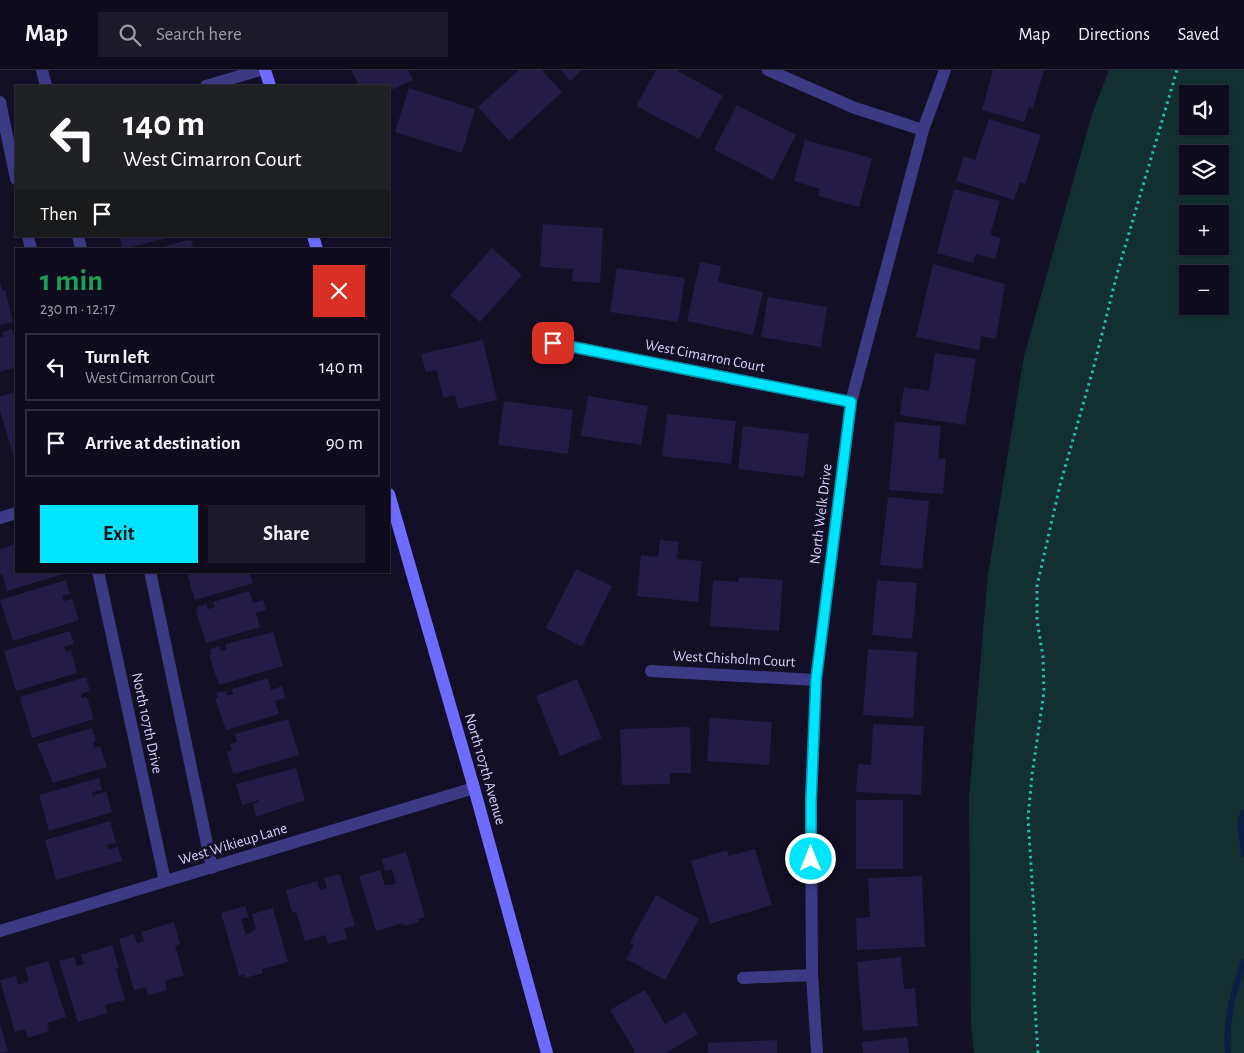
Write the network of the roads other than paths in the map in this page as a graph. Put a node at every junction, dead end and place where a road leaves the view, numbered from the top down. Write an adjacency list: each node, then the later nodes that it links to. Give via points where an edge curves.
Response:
1 (42, 70): 6 (street)
2 (260, 70): 7 (street)
3 (265, 70): 8 (main road)
4 (768, 70): 10 (street, via 854,108)
5 (945, 70): 10 (street, North Welk Drive)
6 (46, 85)
7 (209, 85)
8 (270, 85)
9 (0, 102): 11 (street)
10 (923, 130): 14 (street, North Welk Drive)
11 (8, 145): 12 (street)
12 (15, 175)
13 (553, 343): 14 (street, West Cimarron Court)
14 (851, 402): 21 (street, North Welk Drive)
15 (390, 497): 22 (main road, North 107th Avenue)
16 (15, 513): 17 (street)
17 (0, 518)
18 (98, 573): 24 (street, North 107th Drive)
19 (150, 573): 23 (street)
20 (651, 671): 21 (street, West Chisholm Court)
21 (816, 680): 26 (street, North Welk Drive, via 811,801)
22 (474, 788): 23 (street, West Wikieup Lane); 28 (main road, North 107th Avenue)
23 (212, 868): 24 (street, West Wikieup Lane)
24 (165, 881): 25 (street, West Wikieup Lane)
25 (0, 931)
26 (812, 975): 27 (street); 29 (street, North Welk Drive)
27 (743, 978)
28 (547, 1053)
29 (817, 1053)

